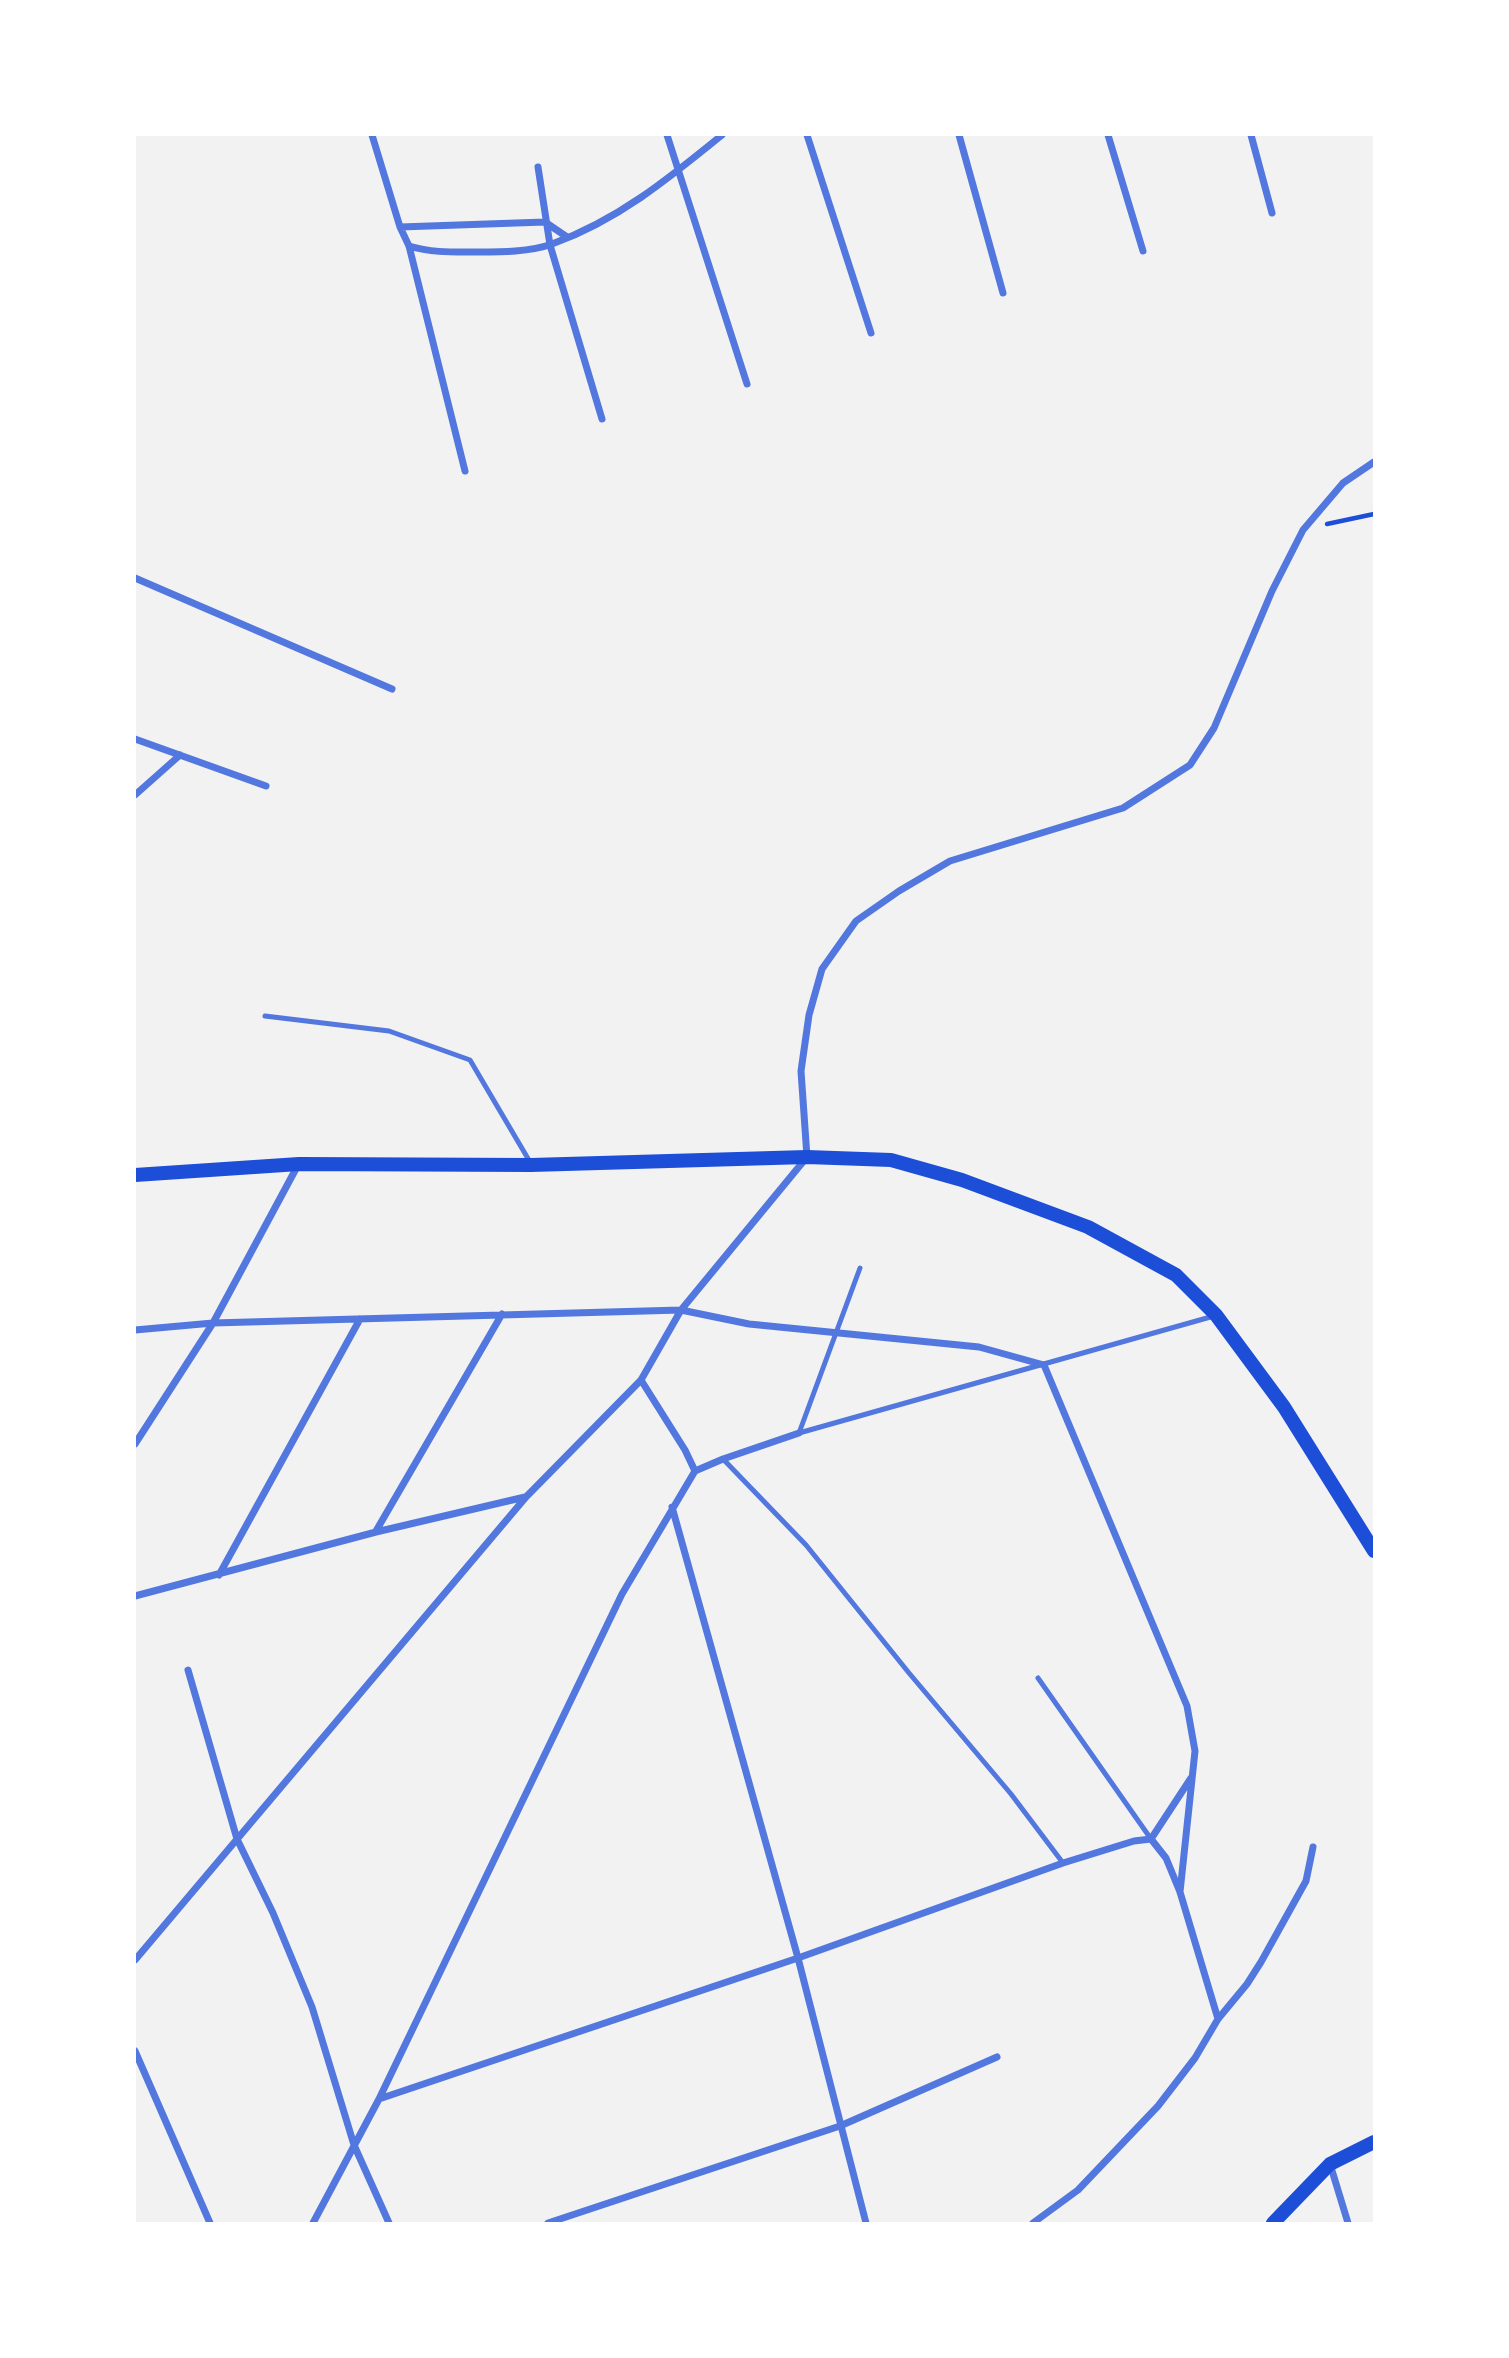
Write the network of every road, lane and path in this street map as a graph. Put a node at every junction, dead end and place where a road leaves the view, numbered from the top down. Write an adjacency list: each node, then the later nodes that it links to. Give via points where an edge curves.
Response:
1 (372, 135): 12 (street)
2 (667, 135): 9 (street)
3 (722, 135): 9 (street)
4 (807, 135): 18 (street)
5 (958, 135): 17 (street)
6 (1108, 135): 16 (street)
7 (1251, 135): 10 (street)
8 (538, 167): 11 (street)
9 (678, 171): 13 (street, via 621,213); 19 (street)
10 (1272, 213)
11 (545, 222): 12 (street); 13 (street); 14 (street)
12 (400, 227): 15 (street)
13 (567, 237): 14 (street)
14 (550, 245): 15 (street, via 499,252 430,252); 20 (street)
15 (409, 246): 22 (street)
16 (1143, 251)
17 (1003, 293)
18 (871, 333)
19 (747, 384)
20 (602, 419)
21 (1374, 462): 24 (street, via 1343,483)
22 (465, 471)
23 (1374, 514): 24 (path)
24 (1303, 530): 32 (street, via 1214,728 1190,765 1123,808 950,861 856,921 822,970 809,1015 802,1071)
25 (135, 578): 26 (street)
26 (392, 689)
27 (135, 739): 28 (street)
28 (180, 755): 29 (street); 30 (street)
29 (266, 786)
30 (135, 795)
31 (265, 1016): 34 (lane, via 389,1031 470,1060)
32 (807, 1157): 34 (main road); 37 (street); 39 (main road, via 891,1160 962,1180 1088,1227 1176,1275)
33 (299, 1164): 34 (main road); 35 (main road); 41 (street)
34 (531, 1165)
35 (135, 1175)
36 (860, 1268): 43 (lane)
37 (681, 1310): 38 (street); 43 (street, via 749,1324); 45 (street)
38 (502, 1314): 40 (street); 52 (street)
39 (1216, 1315): 44 (lane); 53 (main road, via 1284,1407)
40 (360, 1319): 41 (street); 54 (street)
41 (213, 1323): 42 (street); 47 (street)
42 (135, 1330)
43 (835, 1331): 44 (street, via 979,1347); 46 (lane)
44 (1044, 1365): 46 (lane); 58 (street, via 1187,1706 1195,1751)
45 (641, 1380): 49 (street); 50 (street)
46 (799, 1433): 48 (street)
47 (135, 1444)
48 (723, 1459): 49 (street); 62 (lane, via 806,1545)
49 (695, 1471): 51 (street)
50 (526, 1497): 52 (street); 59 (street)
51 (672, 1507): 64 (street); 69 (street, via 622,1594)
52 (376, 1532): 54 (street)
53 (1374, 1551)
54 (219, 1575): 55 (street)
55 (135, 1596)
56 (188, 1670): 59 (street)
57 (1038, 1678): 60 (lane)
58 (1192, 1776): 60 (street); 63 (street)
59 (237, 1839): 65 (street); 72 (street, via 313,2007)
60 (1151, 1839): 62 (street); 63 (street, via 1166,1858)
61 (1313, 1847): 66 (street, via 1306,1881 1254,1973)
62 (1063, 1863): 64 (street)
63 (1180, 1892): 66 (street)
64 (798, 1958): 69 (street); 70 (street)
65 (135, 1960)
66 (1218, 2019): 79 (street, via 1158,2106 1078,2190)
67 (135, 2051): 74 (street)
68 (997, 2057): 70 (street)
69 (379, 2099): 72 (street)
70 (840, 2126): 77 (street); 78 (street)
71 (1374, 2142): 73 (main road)
72 (354, 2146): 75 (street); 76 (street)
73 (1330, 2164): 80 (main road); 81 (street)
74 (210, 2223)
75 (313, 2223)
76 (389, 2223)
77 (548, 2223)
78 (866, 2223)
79 (1033, 2223)
80 (1273, 2223)
81 (1348, 2223)

